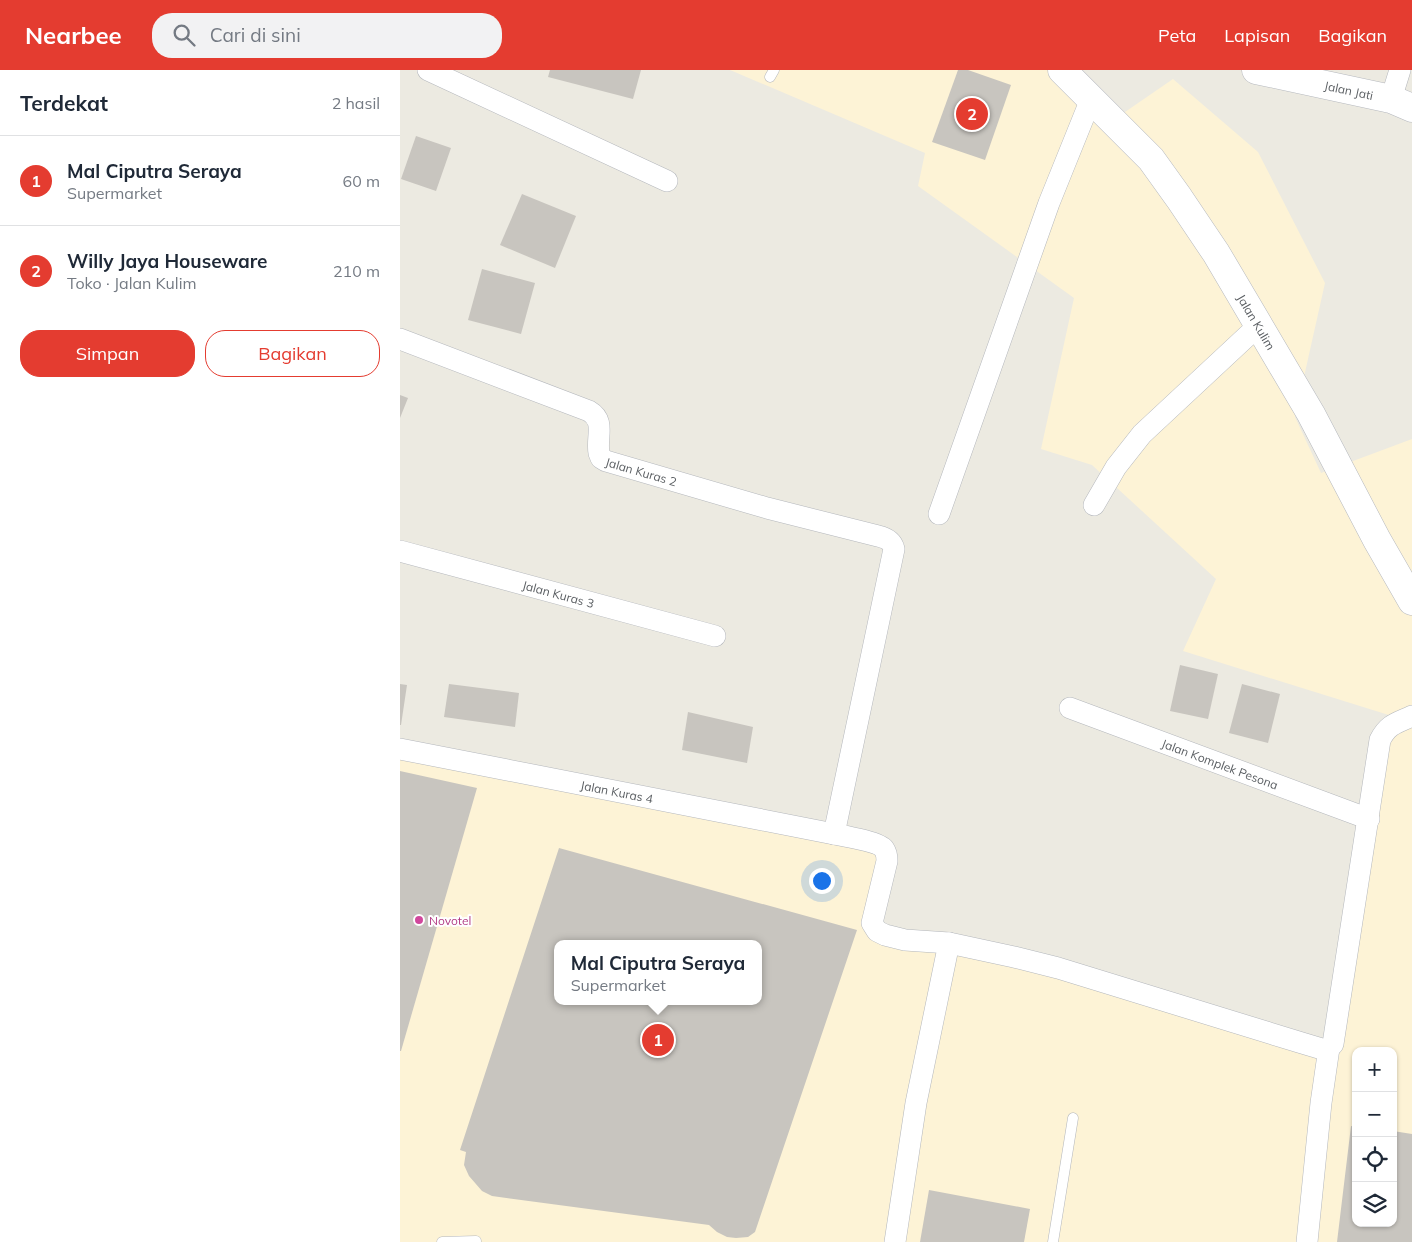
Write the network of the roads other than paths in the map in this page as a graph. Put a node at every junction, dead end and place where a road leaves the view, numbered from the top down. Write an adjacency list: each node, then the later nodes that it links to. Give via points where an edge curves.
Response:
1 (428, 70): 7 (street)
2 (1062, 70): 5 (street, Jalan Kulim)
3 (1256, 70): 6 (street, Jalan Jati)
4 (1400, 70): 6 (street)
5 (1091, 99): 8 (street, Jalan Kulim, via 1151,159 1216,253); 11 (street, via 1049,203)
6 (1401, 104)
7 (667, 181)
8 (1259, 325): 10 (street, via 1142,434); 13 (street, Jalan Kulim)
9 (400, 339): 19 (street, Jalan Kuras 2, via 595,414 599,424 599,453 606,461 890,541 894,550)
10 (1094, 504)
11 (939, 514)
12 (400, 551): 14 (street, Jalan Kuras 3)
13 (1412, 601)
14 (715, 636)
15 (1070, 708): 18 (street, Jalan Komplek Pesona)
16 (1412, 716): 18 (street, via 1389,727 1380,740)
17 (400, 749): 19 (street, Jalan Kuras 4)
18 (1369, 819): 21 (street, via 1333,1044)
19 (834, 834): 20 (street, Jalan Kuras 4, via 877,844 887,854 872,923 877,931 905,940)
20 (949, 943): 21 (street, via 1058,968 1302,1043); 25 (street, via 916,1103)
21 (1329, 1048): 27 (street)
22 (1073, 1118): 26 (lane)
23 (476, 1241): 24 (lane)
24 (442, 1242)
25 (895, 1242)
26 (1052, 1242)
27 (1307, 1242)

